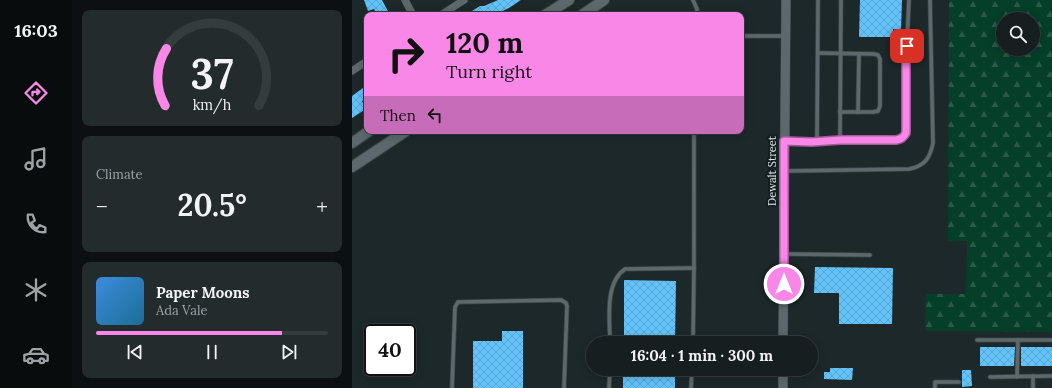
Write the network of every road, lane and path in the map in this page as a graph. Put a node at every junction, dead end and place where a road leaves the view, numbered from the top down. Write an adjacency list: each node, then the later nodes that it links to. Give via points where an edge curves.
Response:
1 (405, 0): 11 (street)
2 (464, 0): 12 (street)
3 (569, 0): 13 (main road)
4 (604, 0): 14 (main road)
5 (693, 0): 15 (lane)
6 (786, 0): 17 (street, Dewalt Street)
7 (818, 0): 18 (lane)
8 (841, 0): 19 (lane)
9 (909, 0): 28 (lane, via 906,133 896,140)
10 (930, 0): 33 (lane, via 933,143 927,160 909,169)
11 (411, 12)
12 (445, 12)
13 (550, 12)
14 (586, 12)
15 (696, 12)
16 (744, 36): 17 (lane)
17 (786, 36): 29 (street, Dewalt Street)
18 (818, 53): 19 (lane); 30 (lane)
19 (841, 54): 20 (lane); 23 (lane)
20 (859, 54): 24 (lane); 24 (lane, via 874,54 880,59 880,106 878,111)
21 (364, 63): 22 (street)
22 (352, 71)
23 (840, 112): 24 (lane); 28 (lane)
24 (858, 112)
25 (365, 134): 31 (main road)
26 (402, 134): 32 (main road)
27 (694, 134): 36 (lane)
28 (840, 140): 30 (lane)
29 (784, 141): 30 (lane); 33 (street, Dewalt Street)
30 (816, 142)
31 (352, 143)
32 (352, 167)
33 (784, 171): 34 (street, Dewalt Street)
34 (784, 254): 35 (lane); 39 (street, Dewalt Street)
35 (870, 255)
36 (694, 268): 37 (lane, via 625,269 618,273 610,299); 38 (lane)
37 (610, 336)
38 (693, 336)
39 (784, 336)
40 (977, 340): 41 (lane)
41 (1018, 340): 42 (lane); 49 (lane)
42 (1052, 340)
43 (610, 376): 53 (lane)
44 (692, 376): 54 (lane)
45 (783, 376): 55 (street)
46 (1033, 376): 47 (lane); 49 (lane); 57 (lane)
47 (1052, 376)
48 (990, 377): 49 (lane)
49 (1017, 377)
50 (959, 382): 56 (lane, via 935,382)
51 (452, 388): 52 (lane, via 455,307 458,302 554,300 562,300 567,306)
52 (564, 388)
53 (610, 388)
54 (692, 388)
55 (783, 388)
56 (935, 388)
57 (1033, 388)

